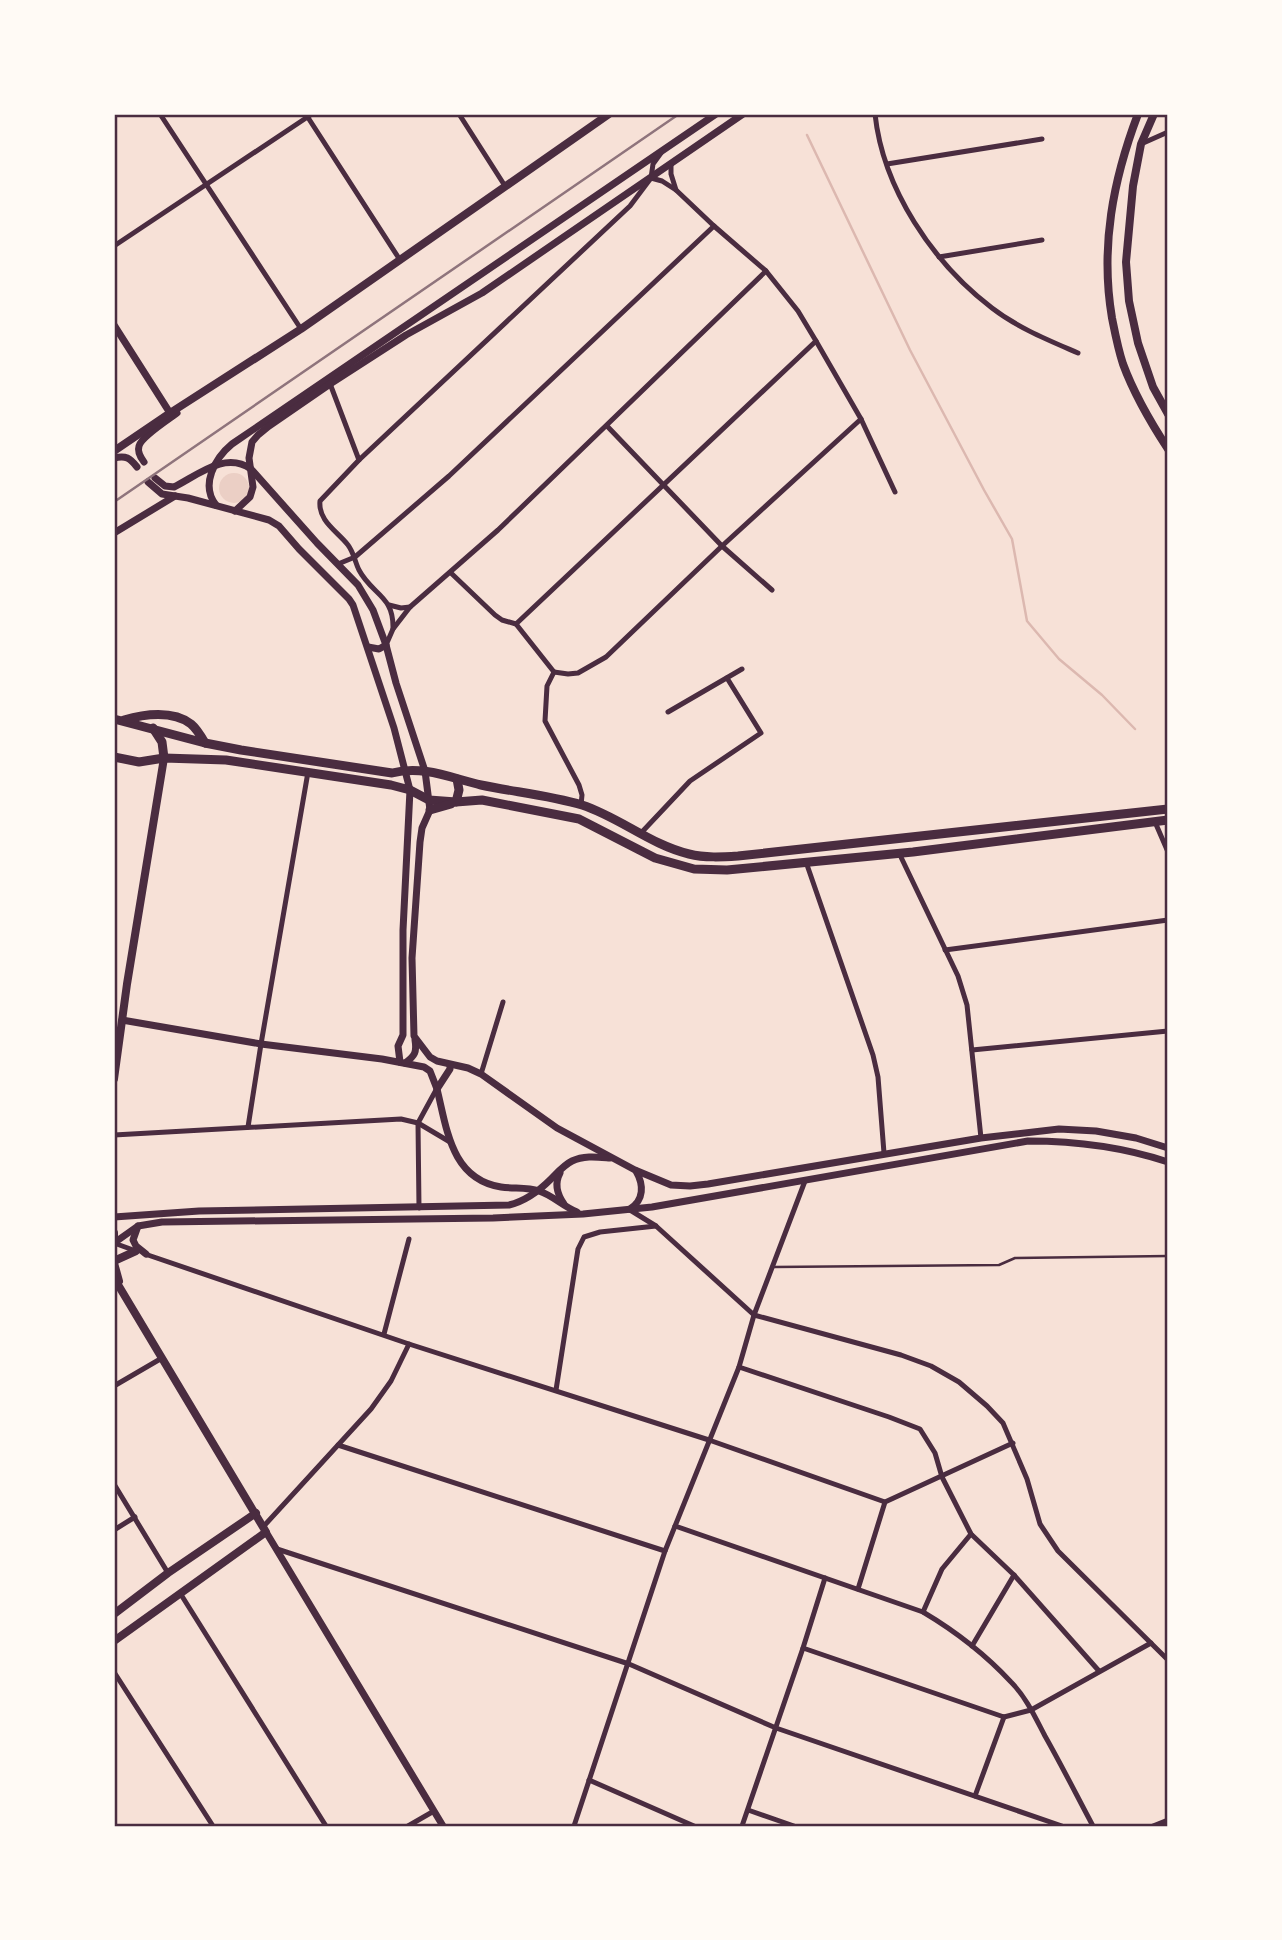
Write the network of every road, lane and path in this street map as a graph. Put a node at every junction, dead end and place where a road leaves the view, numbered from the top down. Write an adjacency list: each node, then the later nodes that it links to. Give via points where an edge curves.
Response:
1 (160, 114): 17 (street)
2 (459, 114): 18 (street)
3 (608, 114): 18 (main road)
4 (716, 114): 13 (street)
5 (743, 114): 14 (street)
6 (875, 114): 15 (street)
7 (1138, 114): 36 (main road, via 1111,211 1107,276 1123,365)
8 (1154, 114): 12 (main road)
9 (308, 115): 17 (street); 24 (street)
10 (1168, 131): 12 (street)
11 (1042, 139): 15 (street)
12 (1142, 144): 33 (main road, via 1126,262 1129,301 1148,374)
13 (661, 153): 16 (street); 30 (street)
14 (671, 164): 16 (street); 19 (street)
15 (887, 164): 23 (street, via 905,205)
16 (651, 178): 19 (street); 30 (street, via 482,293); 39 (street, via 630,205)
17 (205, 184): 22 (street); 27 (street)
18 (505, 186): 24 (main road)
19 (676, 190): 20 (street)
20 (714, 226): 25 (street); 49 (street, via 449,477)
21 (1042, 240): 23 (street)
22 (114, 246)
23 (939, 257): 29 (street, via 993,309)
24 (400, 260): 27 (main road)
25 (766, 271): 28 (street); 35 (street)
26 (114, 325): 32 (street)
27 (301, 329): 31 (main road)
28 (816, 341): 34 (street); 42 (street)
29 (1078, 353)
30 (329, 381): 39 (street); 40 (street, via 232,444); 41 (street, via 258,435 252,442)
31 (201, 394): 32 (main road); 38 (street, via 142,440 141,465 124,456)
32 (170, 413): 37 (main road)
33 (1168, 414)
34 (861, 419): 43 (street); 48 (street)
35 (607, 426): 42 (street); 51 (street)
36 (1168, 449)
37 (114, 451)
38 (114, 458)
39 (359, 460): 49 (street, via 320,501 319,509)
40 (214, 466): 41 (street, via 226,461); 44 (street, via 174,487 152,480 162,494); 45 (street, via 210,488)
41 (251, 469): 46 (street, via 250,497); 50 (street)
42 (663, 485): 48 (street); 55 (street)
43 (895, 492)
44 (176, 495): 45 (street); 47 (street)
45 (216, 506): 46 (street)
46 (235, 511): 58 (street, via 279,526 349,599)
47 (114, 533)
48 (722, 546): 52 (street); 60 (street, via 606,657 578,673)
49 (355, 557): 50 (street); 53 (street, via 360,572)
50 (338, 564): 57 (street, via 367,598)
51 (451, 573): 54 (street); 55 (street, via 495,615)
52 (772, 590)
53 (389, 605): 54 (street); 56 (street)
54 (410, 607): 56 (street)
55 (516, 624): 60 (street)
56 (393, 629): 57 (street)
57 (386, 645): 58 (street); 63 (street)
58 (368, 647): 62 (street)
59 (742, 669): 61 (street)
60 (554, 672): 77 (street, via 547,686 545,721 579,785)
61 (727, 678): 64 (street); 82 (street, via 761,733 690,781)
62 (379, 682): 63 (street, via 388,678); 70 (street)
63 (396, 683): 71 (street)
64 (668, 712)
65 (118, 719): 66 (main road); 67 (main road, via 153,715 181,719 190,723)
66 (153, 728): 67 (main road); 69 (main road, via 162,742)
67 (205, 743): 70 (main road, via 392,774)
68 (114, 757): 69 (main road, via 139,762)
69 (164, 758): 72 (main road, via 226,760); 89 (main road)
70 (406, 770): 71 (main road); 74 (street)
71 (425, 771): 73 (main road); 75 (street)
72 (308, 772): 74 (main road); 92 (street)
73 (457, 779): 76 (main road); 77 (main road)
74 (410, 790): 75 (main road); 94 (street, via 403,1035 398,1046)
75 (429, 800): 76 (main road); 79 (street)
76 (456, 802): 79 (main road); 85 (main road, via 490,802 579,819 655,858 694,869)
77 (581, 805): 82 (main road)
78 (1168, 809): 82 (main road, via 738,856 690,855)
79 (430, 810): 91 (street, via 422,828 418,863 412,958)
80 (1168, 820): 81 (main road)
81 (1155, 822): 83 (street); 84 (main road)
82 (641, 833)
83 (1168, 852)
84 (899, 853): 85 (main road); 87 (street)
85 (806, 862): 105 (street, via 873,1055)
86 (1168, 919): 87 (street)
87 (944, 950): 93 (street, via 967,1005)
88 (503, 1002): 96 (street)
89 (118, 1019): 92 (street); 97 (main road)
90 (1168, 1031): 93 (street)
91 (414, 1036): 94 (street, via 416,1053); 95 (street, via 430,1057)
92 (261, 1044): 94 (street); 100 (street)
93 (972, 1050): 102 (street)
94 (403, 1062): 98 (street, via 428,1068)
95 (450, 1065): 96 (street); 98 (street)
96 (481, 1074): 106 (street, via 557,1128)
97 (114, 1079)
98 (437, 1089): 99 (street); 103 (street)
99 (418, 1123): 100 (street, via 401,1119); 103 (street); 112 (street)
100 (248, 1127): 101 (street)
101 (114, 1135)
102 (981, 1138): 104 (street, via 1059,1129 1096,1131); 105 (street)
103 (450, 1142): 111 (street, via 463,1167 484,1182)
104 (1168, 1147)
105 (884, 1153): 109 (street, via 691,1186 671,1185)
106 (618, 1159): 108 (street, via 584,1157); 109 (street)
107 (1168, 1162): 110 (street, via 1108,1147 1028,1141)
108 (564, 1166): 111 (street); 113 (street, via 556,1189)
109 (635, 1170): 114 (street, via 641,1197)
110 (805, 1181): 114 (street); 126 (street)
111 (539, 1191): 112 (street, via 509,1205); 113 (street)
112 (419, 1208): 116 (street, via 198,1211)
113 (567, 1208): 115 (street)
114 (630, 1210): 115 (street); 118 (street)
115 (583, 1214): 117 (street)
116 (114, 1217)
117 (138, 1226): 121 (street); 123 (street, via 133,1240)
118 (656, 1226): 129 (street); 135 (street, via 584,1237 578,1249)
119 (114, 1233): 121 (main road)
120 (409, 1239): 130 (street)
121 (114, 1243): 122 (street)
122 (136, 1251): 123 (street); 125 (main road)
123 (146, 1254): 130 (street)
124 (1168, 1256): 126 (lane, via 1015,1258 999,1265)
125 (114, 1262): 128 (main road)
126 (774, 1267): 129 (street)
127 (114, 1278): 128 (main road)
128 (121, 1287): 132 (main road)
129 (754, 1315): 133 (street); 137 (street, via 931,1366 987,1406)
130 (384, 1334): 131 (street)
131 (409, 1344): 135 (street); 138 (street, via 391,1381)
132 (162, 1358): 134 (street); 142 (main road)
133 (739, 1367): 136 (street); 139 (street, via 920,1429)
134 (114, 1386)
135 (556, 1390): 136 (street)
136 (709, 1440): 141 (street); 144 (street)
137 (1013, 1443): 139 (street); 158 (street, via 1040,1524 1058,1551)
138 (338, 1445): 145 (street); 149 (street)
139 (942, 1477): 141 (street); 147 (street)
140 (114, 1484): 143 (street)
141 (885, 1502): 153 (street)
142 (256, 1513): 145 (main road); 150 (main road)
143 (135, 1517): 146 (street); 150 (street)
144 (675, 1526): 149 (street); 152 (street)
145 (265, 1529): 148 (street); 154 (main road)
146 (114, 1530)
147 (971, 1534): 151 (street); 155 (street, via 942,1569)
148 (276, 1549): 162 (street); 171 (street)
149 (665, 1551): 162 (street)
150 (168, 1573): 156 (main road)
151 (1014, 1575): 159 (street); 163 (street)
152 (825, 1578): 153 (street); 160 (street)
153 (858, 1589): 155 (street)
154 (180, 1593): 157 (main road); 175 (street)
155 (923, 1612): 159 (street)
156 (114, 1614)
157 (114, 1641)
158 (1151, 1643): 161 (street); 163 (street)
159 (972, 1646): 165 (street, via 1012,1682)
160 (803, 1648): 166 (street); 167 (street)
161 (1168, 1660)
162 (629, 1664): 167 (street); 168 (street)
163 (1099, 1671): 165 (street)
164 (114, 1672): 174 (street)
165 (1031, 1710): 166 (street); 183 (street)
166 (1004, 1717): 169 (street)
167 (776, 1728): 169 (street); 170 (street)
168 (589, 1780): 178 (street); 179 (street)
169 (975, 1796): 173 (street)
170 (748, 1810): 180 (street); 181 (street)
171 (433, 1811): 176 (street); 177 (street)
172 (1168, 1820): 184 (street)
173 (1052, 1824): 182 (street)
174 (213, 1826)
175 (326, 1826)
176 (408, 1826)
177 (443, 1826)
178 (574, 1826)
179 (695, 1826)
180 (742, 1826)
181 (793, 1826)
182 (1062, 1826)
183 (1093, 1826)
184 (1153, 1826)

